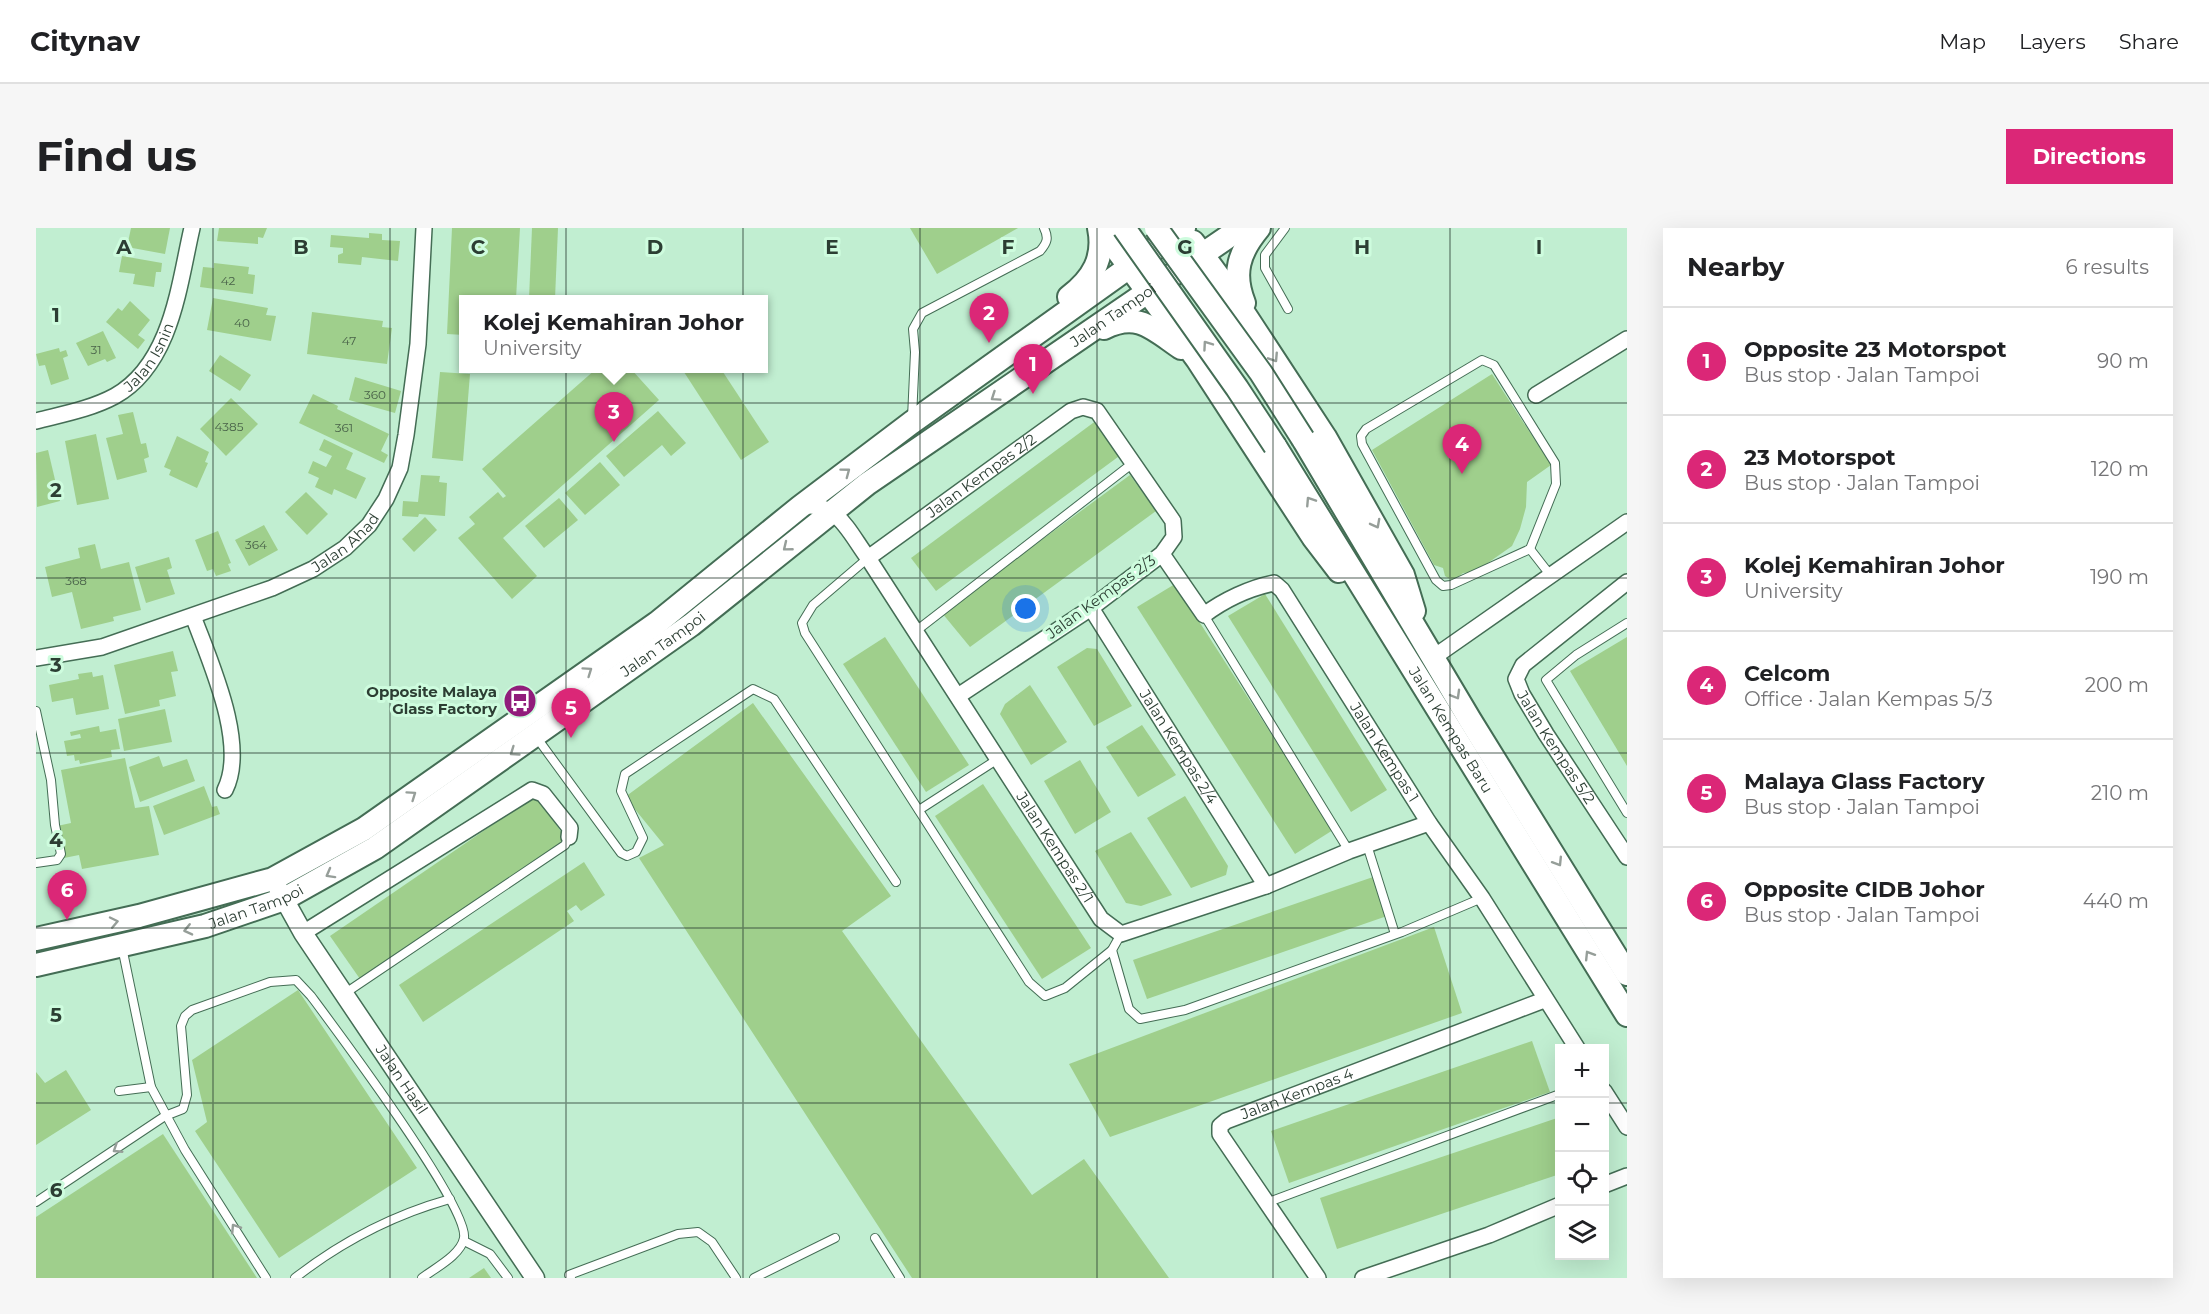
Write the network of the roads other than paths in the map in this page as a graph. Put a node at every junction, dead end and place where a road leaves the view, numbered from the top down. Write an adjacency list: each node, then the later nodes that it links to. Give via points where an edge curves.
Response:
1 (192, 228): 24 (street, Jalan Isnin, via 166,332 138,377 117,395 91,407)
2 (424, 228): 36 (street, Jalan Ahad, via 412,397 400,468 386,499 369,525 345,548 313,569 272,588)
3 (1044, 228): 25 (lane, via 1046,244 1040,251 922,313 916,320 912,329 915,383)
4 (1100, 228): 12 (main road); 21 (main road, via 1100,262 1081,288 1009,342)
5 (1124, 228): 43 (main road, Jalan Kempas Baru, one-way to 5, bridge, via 1237,388)
6 (1156, 228): 39 (main road, Jalan Kempas Baru, bridge, via 1261,373)
7 (1182, 228): 11 (main road); 12 (main road, Jalan Tampoi)
8 (1241, 228): 11 (main road, Jalan Tampoi)
9 (1259, 228): 17 (main road, via 1238,259 1237,272 1242,299)
10 (1285, 228): 15 (lane, via 1265,255 1265,268)
11 (1202, 254): 13 (main road, Jalan Tampoi); 14 (main road)
12 (1130, 267): 13 (main road); 21 (main road, Jalan Tampoi)
13 (1147, 292): 16 (main road); 20 (main road, Jalan Tampoi)
14 (1230, 292): 16 (main road, via 1205,286 1182,292 1170,312); 17 (main road)
15 (1288, 309)
16 (1171, 324): 19 (main road)
17 (1254, 328): 39 (main road, one-way to 39, via 1374,519 1407,583)
18 (1627, 339): 22 (street)
19 (1197, 359): 20 (main road, via 1131,319 1104,328); 43 (main road, via 1312,537)
20 (1038, 368): 28 (main road, Jalan Tampoi, one-way to 28)
21 (970, 381): 25 (main road, Jalan Tampoi)
22 (1536, 395)
23 (1096, 411): 26 (street, Jalan Kempas 2/3); 32 (street, Jalan Kempas 2/2, via 1083,407 1071,411)
24 (36, 421)
25 (911, 423): 27 (main road, Jalan Tampoi, one-way to 25)
26 (1133, 463): 31 (street, Jalan Kempas 2/3, via 1173,521 1174,537); 40 (lane)
27 (800, 507): 28 (street); 57 (main road, Jalan Tampoi, one-way to 27, via 364,829 628,644)
28 (832, 510): 32 (street, Jalan Kempas 2/1); 46 (main road, Jalan Tampoi, one-way to 46, via 691,625)
29 (1627, 522): 33 (street)
30 (1530, 549): 30 (lane, via 1556,484 1555,463 1490,362 1478,361 1363,432 1362,444 1439,584 1451,585); 33 (lane)
31 (1162, 554): 35 (street, Jalan Kempas 2/3); 37 (street)
32 (868, 558): 40 (street, Jalan Kempas 2/1); 49 (lane, via 813,605 802,623)
33 (1551, 576): 41 (street)
34 (1627, 582): 54 (street, Jalan Kempas 5/2, via 1523,665 1516,679 1540,724)
35 (1091, 608): 44 (street, Jalan Kempas 2/3); 59 (street, Jalan Kempas 2/4)
36 (193, 615): 42 (street, Jalan Ahad, via 102,647); 48 (street, via 224,702 234,758)
37 (1204, 615): 51 (street, Jalan Kempas 1, via 1261,585 1274,583 1282,590); 55 (lane)
38 (1627, 623): 50 (lane, via 1545,680)
39 (1415, 627): 41 (main road, Jalan Kempas Baru)
40 (916, 631): 44 (street, Jalan Kempas 2/1)
41 (1434, 657): 69 (main road, Jalan Kempas Baru, one-way to 69)
42 (36, 658)
43 (1406, 658): 72 (main road, Jalan Kempas Baru, one-way to 43)
44 (958, 696): 47 (street, Jalan Kempas 2/1)
45 (36, 711): 56 (lane, via 61,854 57,860)
46 (536, 737): 58 (lane, via 627,856 636,852 643,838 621,791 625,774 753,688 774,699); 61 (main road, Jalan Tampoi, one-way to 61, via 375,848)
47 (998, 759): 49 (lane); 63 (street, Jalan Kempas 2/1, via 1101,919)
48 (225, 790)
49 (919, 810): 67 (lane, via 1029,982 1045,996 1065,988)
50 (1627, 813)
51 (1429, 823): 53 (street); 60 (street, Jalan Kempas 1)
52 (569, 837): 62 (street, via 570,828 543,794 532,790); 70 (lane, via 565,845)
53 (1367, 845): 55 (street); 64 (lane)
54 (1625, 850)
55 (1348, 851): 59 (street)
56 (36, 863)
57 (273, 879): 61 (street, Jalan Hasil); 65 (main road, Jalan Tampoi, one-way to 57)
58 (896, 882)
59 (1266, 886): 63 (street)
60 (1482, 898): 64 (lane); 71 (street, Jalan Kempas 1)
61 (284, 899): 62 (street, Jalan Hasil); 66 (main road, Jalan Tampoi, one-way to 66, via 205,926)
62 (303, 933): 70 (street, Jalan Hasil)
63 (1121, 934): 67 (lane)
64 (1395, 934): 67 (lane, via 1185,1010 1140,1019 1129,1009)
65 (36, 939)
66 (121, 945): 68 (main road, Jalan Tampoi); 74 (lane)
67 (1112, 950)
68 (36, 965)
69 (1627, 974)
70 (344, 994): 94 (street, Jalan Hasil)
71 (1544, 1000): 73 (street, Jalan Kempas 1); 84 (street, Jalan Kempas 4, via 1226,1121 1220,1126 1220,1134)
72 (1627, 1014)
73 (1574, 1044)
74 (151, 1087): 75 (lane); 78 (lane)
75 (119, 1092)
76 (1555, 1096): 84 (lane)
77 (1609, 1097): 79 (street)
78 (165, 1116): 82 (lane, via 183,1109 187,1103 181,1026 185,1016 270,982 296,980 392,1107); 83 (lane, one-way to 83); 90 (lane, one-way to 78)
79 (1627, 1127)
80 (1627, 1176): 81 (street)
81 (1609, 1183)
82 (450, 1199): 88 (lane, via 465,1228); 91 (lane, via 377,1227 324,1255)
83 (36, 1202)
84 (1266, 1203): 98 (street, Jalan Kempas 4)
85 (1558, 1206): 99 (street, via 1489,1235)
86 (874, 1238): 97 (lane)
87 (835, 1239): 96 (lane)
88 (464, 1241): 92 (lane, via 457,1252); 93 (lane, via 490,1254)
89 (567, 1277): 95 (lane, via 678,1234 698,1232 712,1242)
90 (266, 1278)
91 (295, 1278)
92 (422, 1278)
93 (508, 1278)
94 (535, 1278)
95 (736, 1278)
96 (754, 1278)
97 (900, 1278)
98 (1318, 1278)
99 (1363, 1278)

